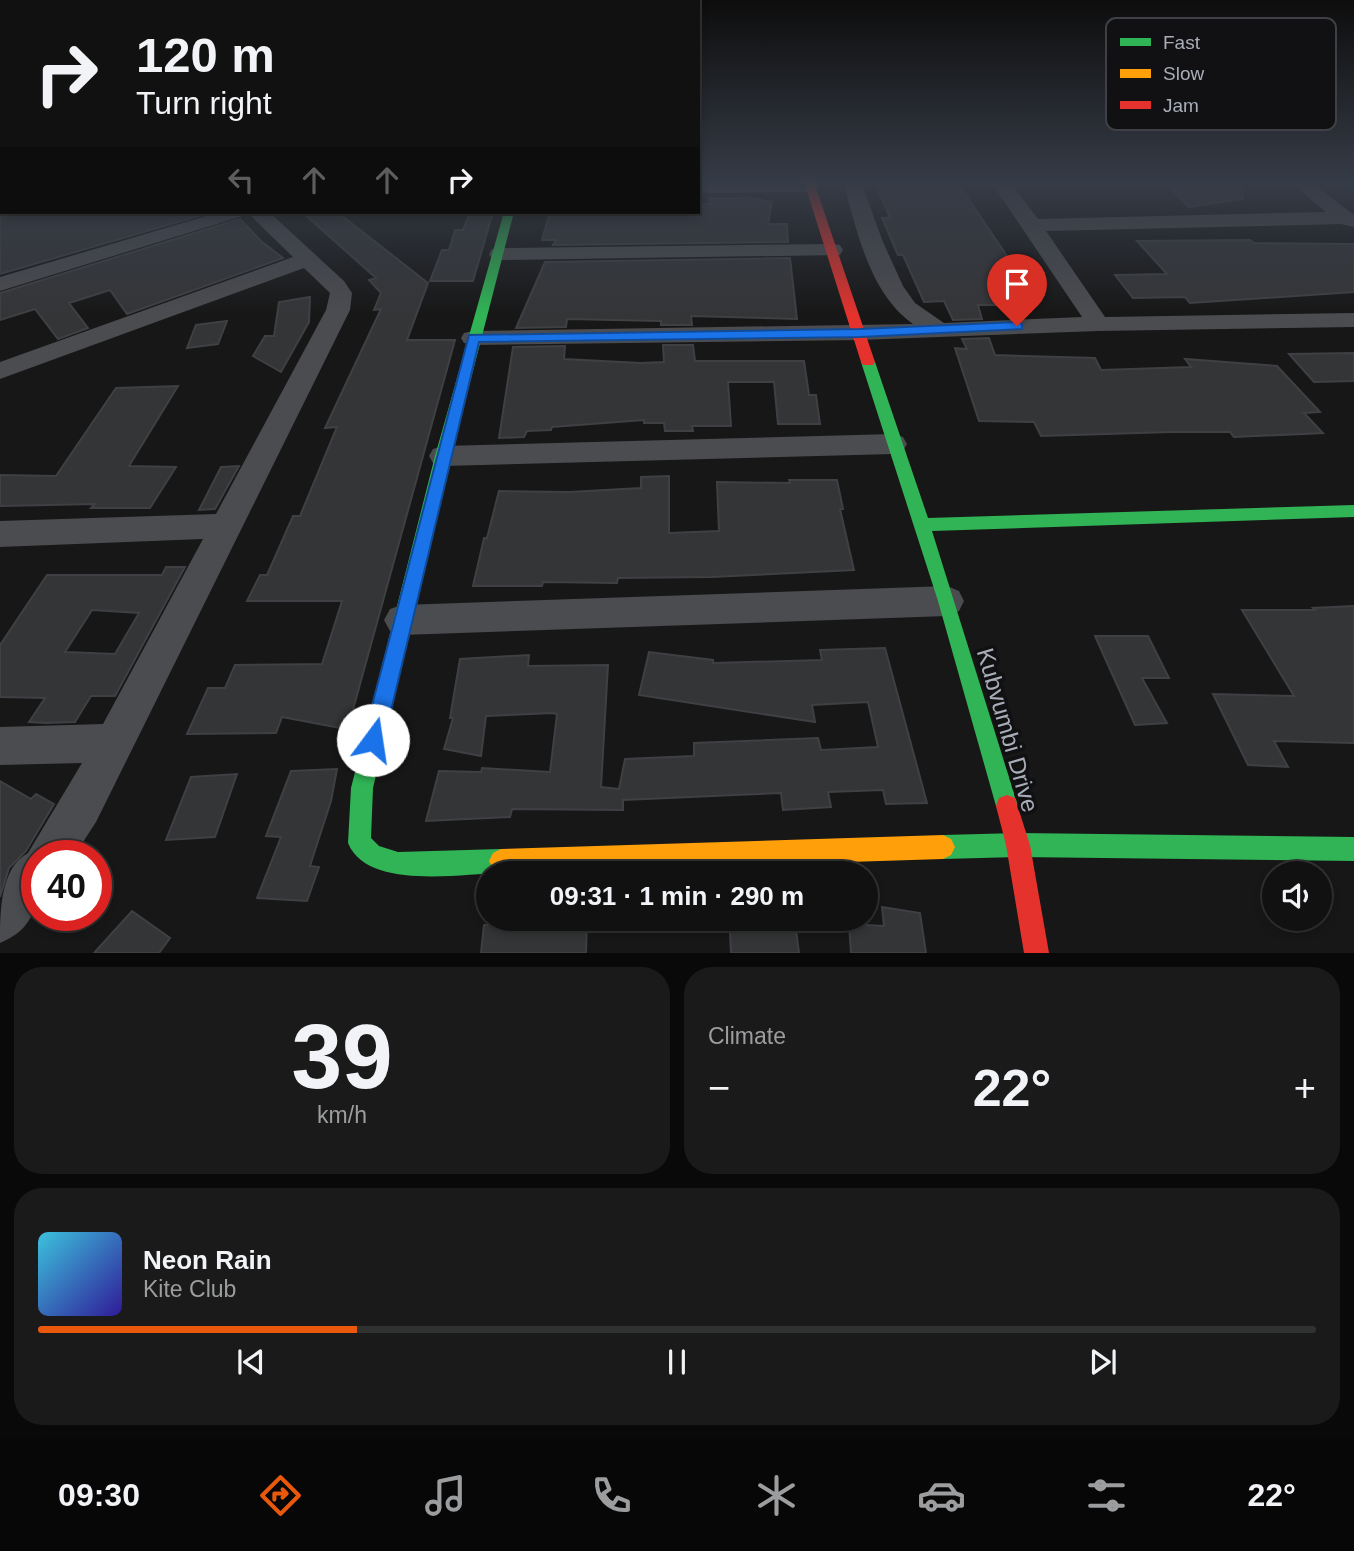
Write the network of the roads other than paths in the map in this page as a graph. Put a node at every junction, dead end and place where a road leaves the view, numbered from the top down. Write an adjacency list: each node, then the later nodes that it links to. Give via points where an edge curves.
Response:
1 (193, 226): 10 (street)
2 (273, 226): 9 (street)
3 (506, 226): 8 (street)
4 (824, 226): 7 (street, Kubvumbi Drive)
5 (867, 226): 13 (street, via 899,298)
6 (1033, 226): 12 (street)
7 (832, 250): 8 (street); 14 (street, Kubvumbi Drive)
8 (500, 254): 15 (street)
9 (308, 259): 16 (street); 21 (street, via 341,293 338,310)
10 (0, 284)
11 (1354, 320): 12 (street)
12 (1098, 324): 13 (street)
13 (937, 329): 14 (street)
14 (860, 333): 15 (street); 17 (street, Kubvumbi Drive)
15 (474, 338): 18 (street)
16 (0, 371)
17 (893, 444): 18 (street); 20 (street, Kubvumbi Drive)
18 (443, 456): 24 (street)
19 (1354, 511): 20 (street)
20 (921, 524): 23 (street, Kubvumbi Drive)
21 (226, 526): 22 (street); 25 (street)
22 (0, 534)
23 (947, 601): 24 (street); 28 (street, Kubvumbi Drive)
24 (402, 620): 28 (street, via 362,788 359,843 372,856 398,863)
25 (114, 743): 26 (street); 27 (street)
26 (0, 746)
27 (59, 840)
28 (1018, 845): 29 (street); 32 (street, Kubvumbi Drive)
29 (1354, 849)
30 (21, 893): 31 (street)
31 (0, 920)
32 (1037, 953)

